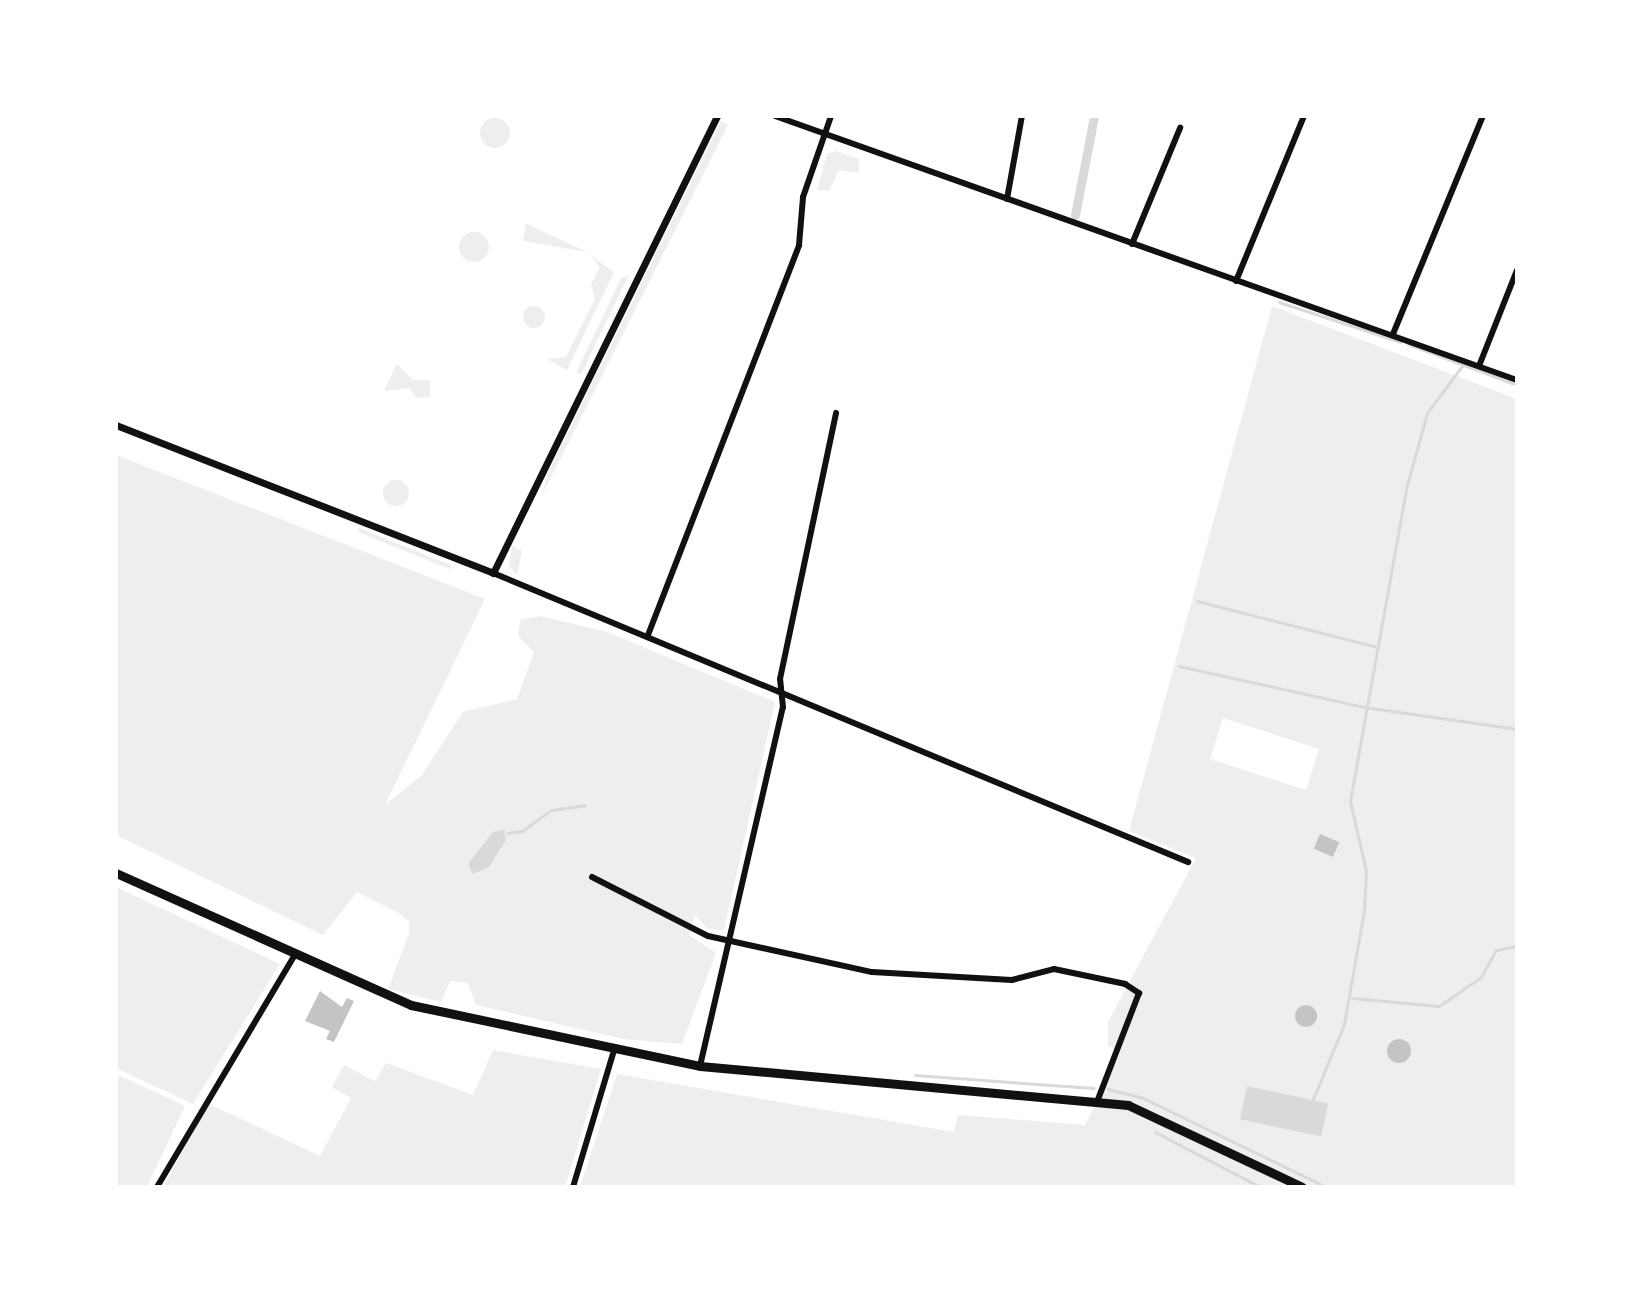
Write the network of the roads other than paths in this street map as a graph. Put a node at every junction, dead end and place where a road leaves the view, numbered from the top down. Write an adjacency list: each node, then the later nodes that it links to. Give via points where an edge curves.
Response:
1 (717, 116): 18 (street)
2 (775, 116): 8 (street)
3 (831, 116): 8 (street)
4 (1022, 116): 9 (street)
5 (1304, 116): 12 (street)
6 (1483, 116): 13 (street)
7 (1180, 128): 10 (street)
8 (822, 134): 9 (street); 19 (street, via 800,208 799,245)
9 (1007, 199): 10 (street)
10 (1132, 244): 12 (street)
11 (1517, 270): 14 (street)
12 (1236, 281): 13 (street)
13 (1393, 334): 14 (street)
14 (1479, 366): 15 (street)
15 (1517, 380)
16 (836, 413): 20 (street)
17 (116, 425): 18 (street)
18 (493, 573): 19 (street)
19 (648, 635): 20 (street)
20 (782, 691): 21 (street, via 964,774); 24 (street)
21 (1188, 862)
22 (116, 873): 25 (main road)
23 (592, 877): 24 (street)
24 (727, 940): 27 (street); 28 (street, via 880,973 1012,980 1054,969 1085,972 1139,993)
25 (294, 956): 26 (main road, via 411,1005); 29 (street)
26 (615, 1047): 27 (main road); 30 (street)
27 (700, 1066): 28 (main road)
28 (1098, 1099): 31 (main road, via 1152,1112)
29 (157, 1187)
30 (573, 1187)
31 (1302, 1187)

